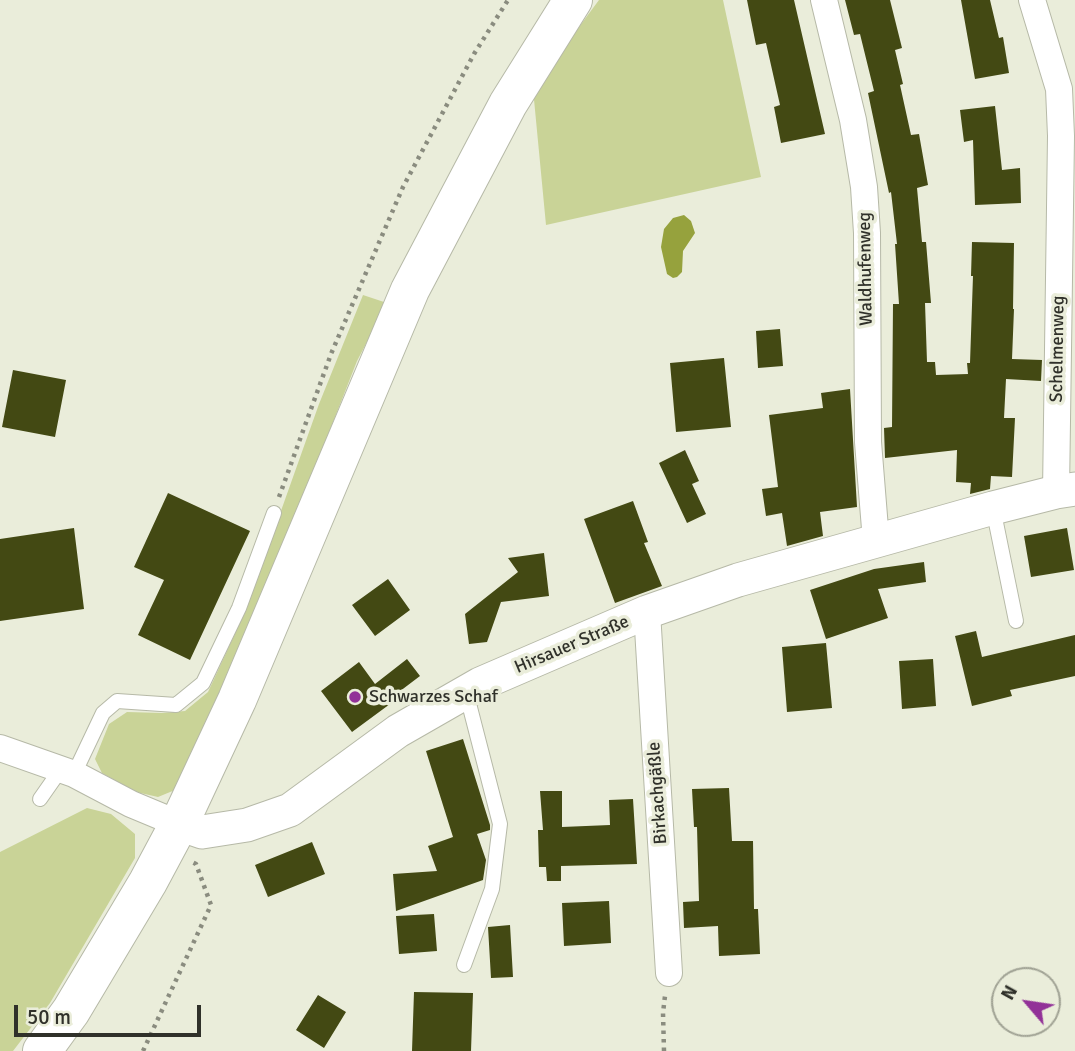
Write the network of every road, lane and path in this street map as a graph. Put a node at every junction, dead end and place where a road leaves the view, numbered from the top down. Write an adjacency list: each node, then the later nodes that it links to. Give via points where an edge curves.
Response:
1 (508, 0): 7 (path, via 403,187 331,354)
2 (573, 0): 15 (main road, via 508,104 410,290 237,700)
3 (824, 0): 8 (street, Waldhufenweg, via 864,187 868,442)
4 (1032, 0): 5 (street, Schelmenweg, via 1059,89)
5 (1065, 490): 6 (street, Hirsauer Straße)
6 (993, 508): 8 (street, Hirsauer Straße); 10 (lane)
7 (274, 513): 13 (lane, via 239,608 203,683 176,705 117,701 103,713)
8 (876, 541): 9 (street, Hirsauer Straße, via 738,580)
9 (647, 612): 11 (street, Hirsauer Straße); 17 (street, Birkachgäßle)
10 (1016, 621)
11 (466, 692): 15 (street, Hirsauer Straße, via 398,731 290,810 247,825); 16 (lane, via 500,824 492,889)
12 (0, 748): 13 (street)
13 (67, 772): 14 (lane); 15 (street, via 131,804)
14 (40, 799)
15 (173, 836): 18 (main road); 19 (path, via 196,864 211,905)
16 (464, 965)
17 (669, 973): 20 (path)
18 (43, 1051)
19 (144, 1051)
20 (664, 1051)

